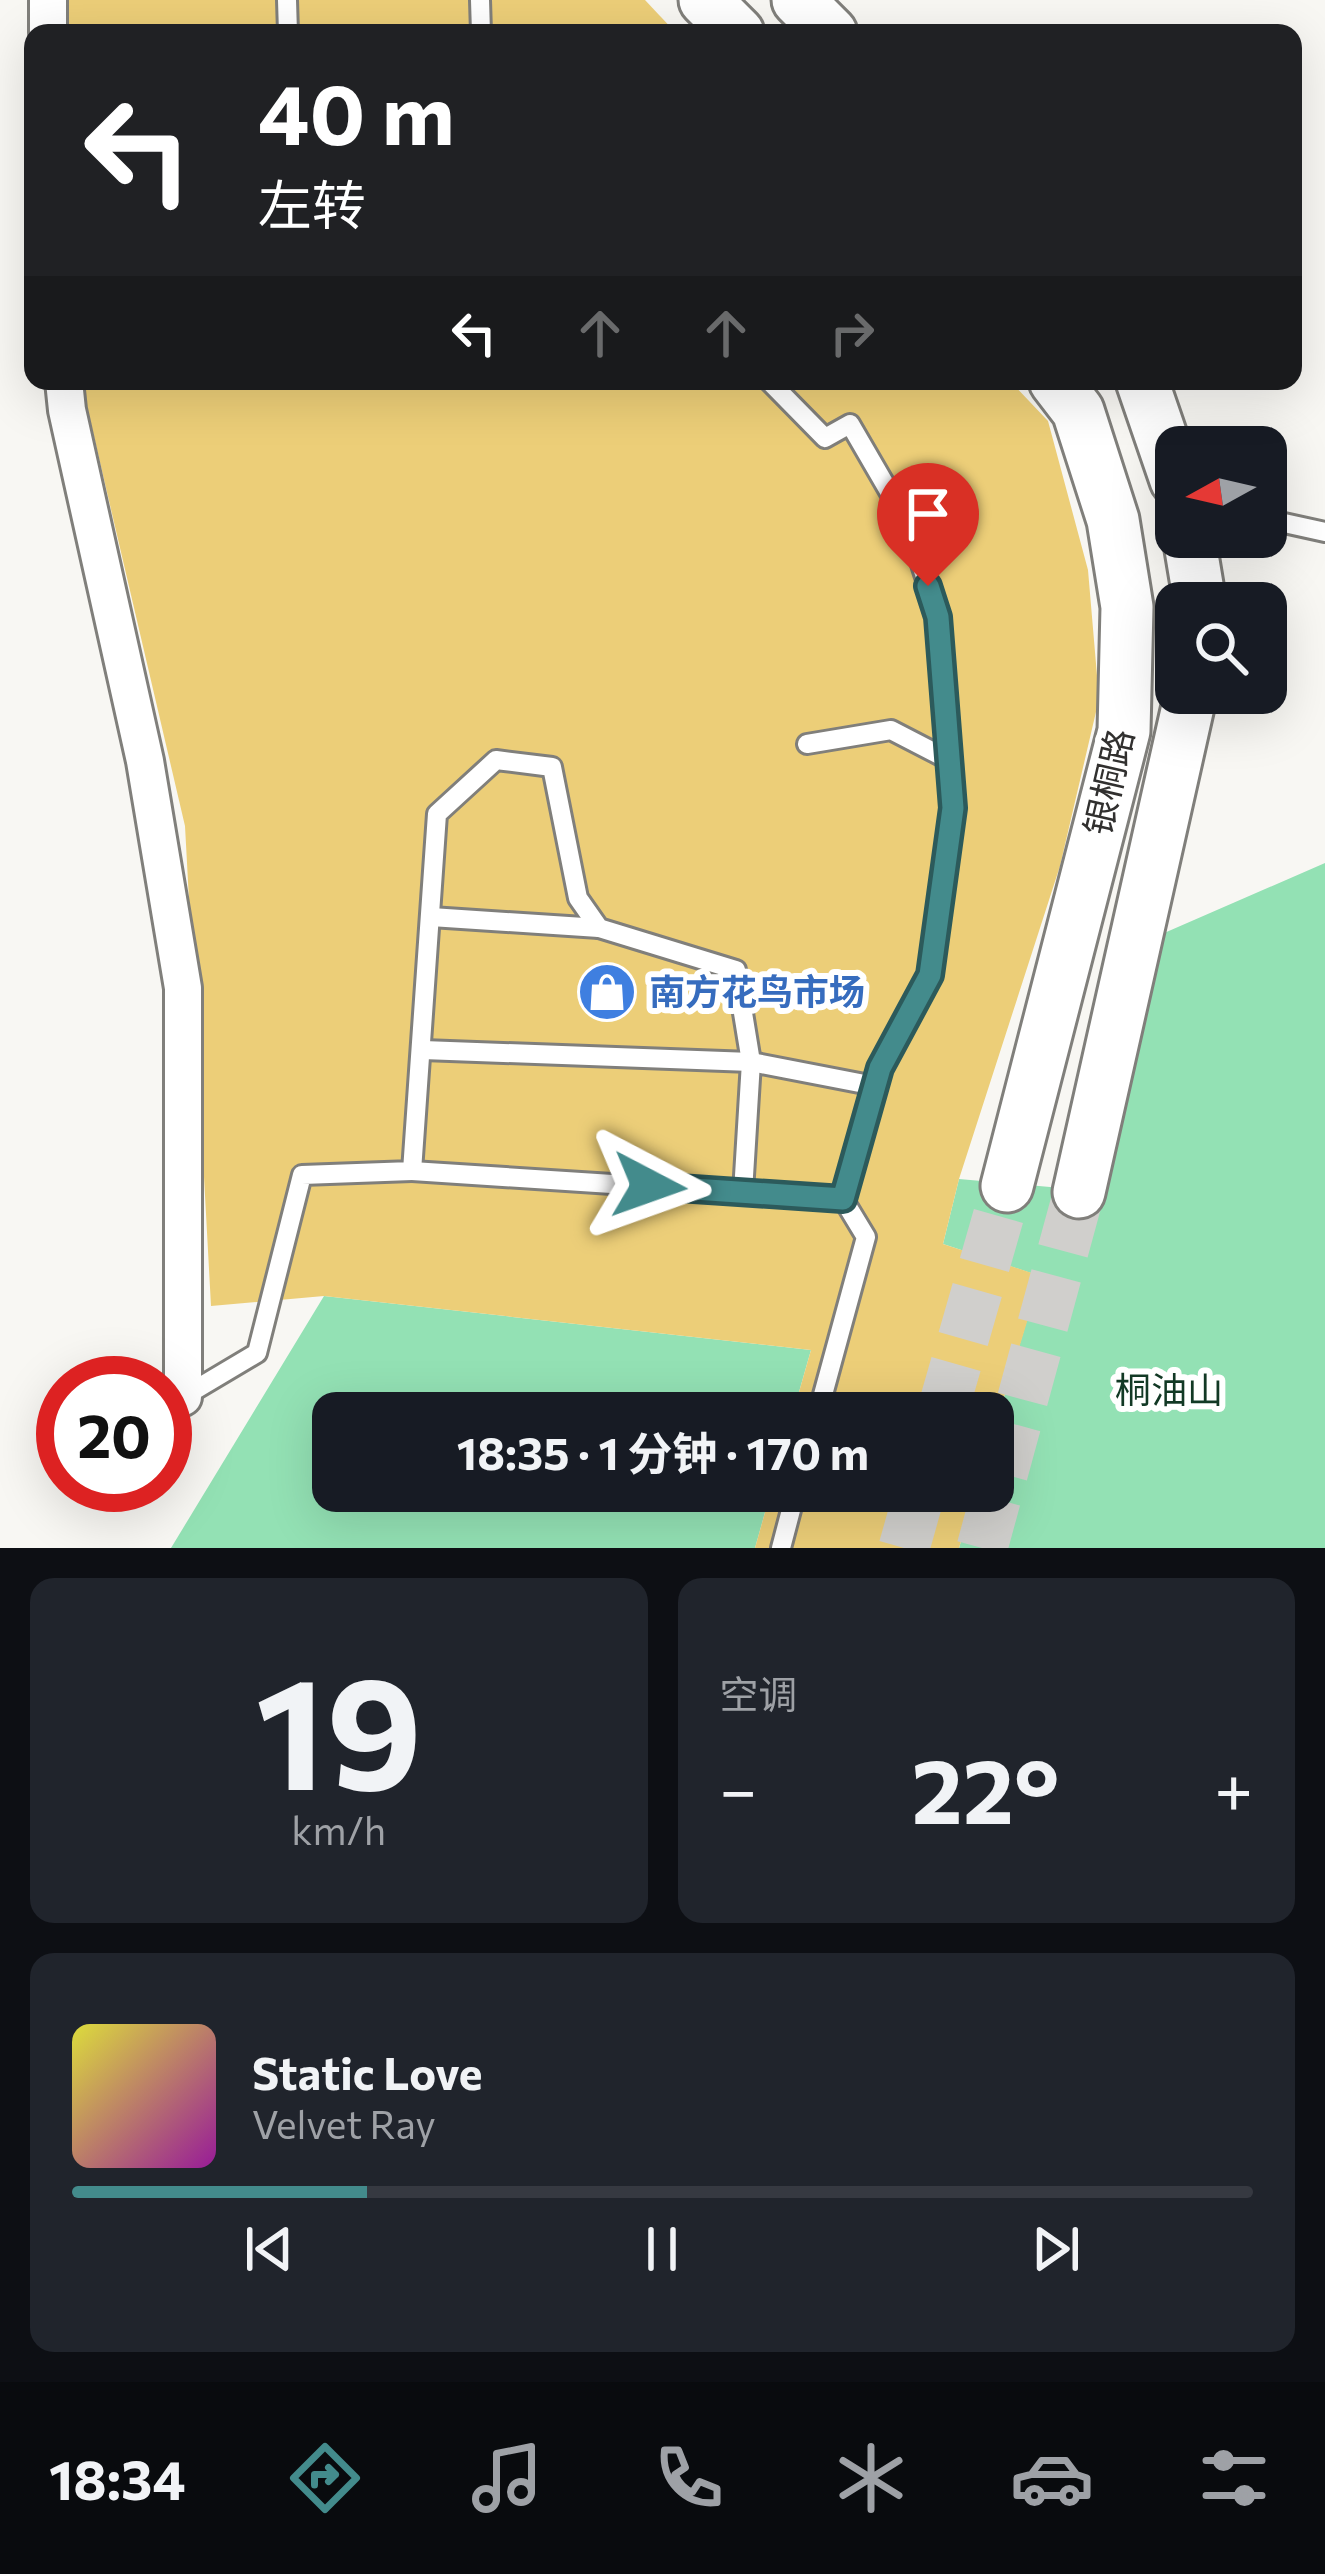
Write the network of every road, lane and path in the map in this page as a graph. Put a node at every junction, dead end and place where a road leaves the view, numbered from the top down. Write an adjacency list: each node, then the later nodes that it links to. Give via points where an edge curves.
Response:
1 (705, 0): 3 (main road)
2 (798, 0): 4 (main road)
3 (729, 24)
4 (822, 24)
5 (65, 390): 25 (street, via 145,761 183,988)
6 (778, 390): 14 (lane, via 825,438 850,424 908,524 938,617)
7 (1062, 390): 21 (main road, 银桐路, via 1078,411 1113,520 1127,607 1124,731)
8 (1145, 390): 9 (main road)
9 (1157, 426)
10 (1287, 524): 11 (lane)
11 (1325, 532)
12 (1186, 714): 23 (main road, 银桐路)
13 (807, 744): 14 (lane, via 891,730)
14 (949, 760): 19 (lane, via 953,808 930,975)
15 (430, 917): 16 (lane); 16 (lane, via 437,814 496,760 552,767 578,898); 17 (lane)
16 (599, 928): 18 (lane, via 736,970)
17 (423, 1050): 18 (lane); 20 (lane)
18 (751, 1062): 19 (lane); 22 (lane)
19 (875, 1086): 24 (lane)
20 (412, 1172): 22 (lane); 26 (lane, via 302,1175 257,1354)
21 (1007, 1186)
22 (743, 1192): 24 (lane)
23 (1079, 1192)
24 (843, 1199): 27 (lane, via 866,1237)
25 (183, 1356)
26 (192, 1392)
27 (824, 1392)
28 (790, 1512): 29 (lane)
29 (781, 1548)

